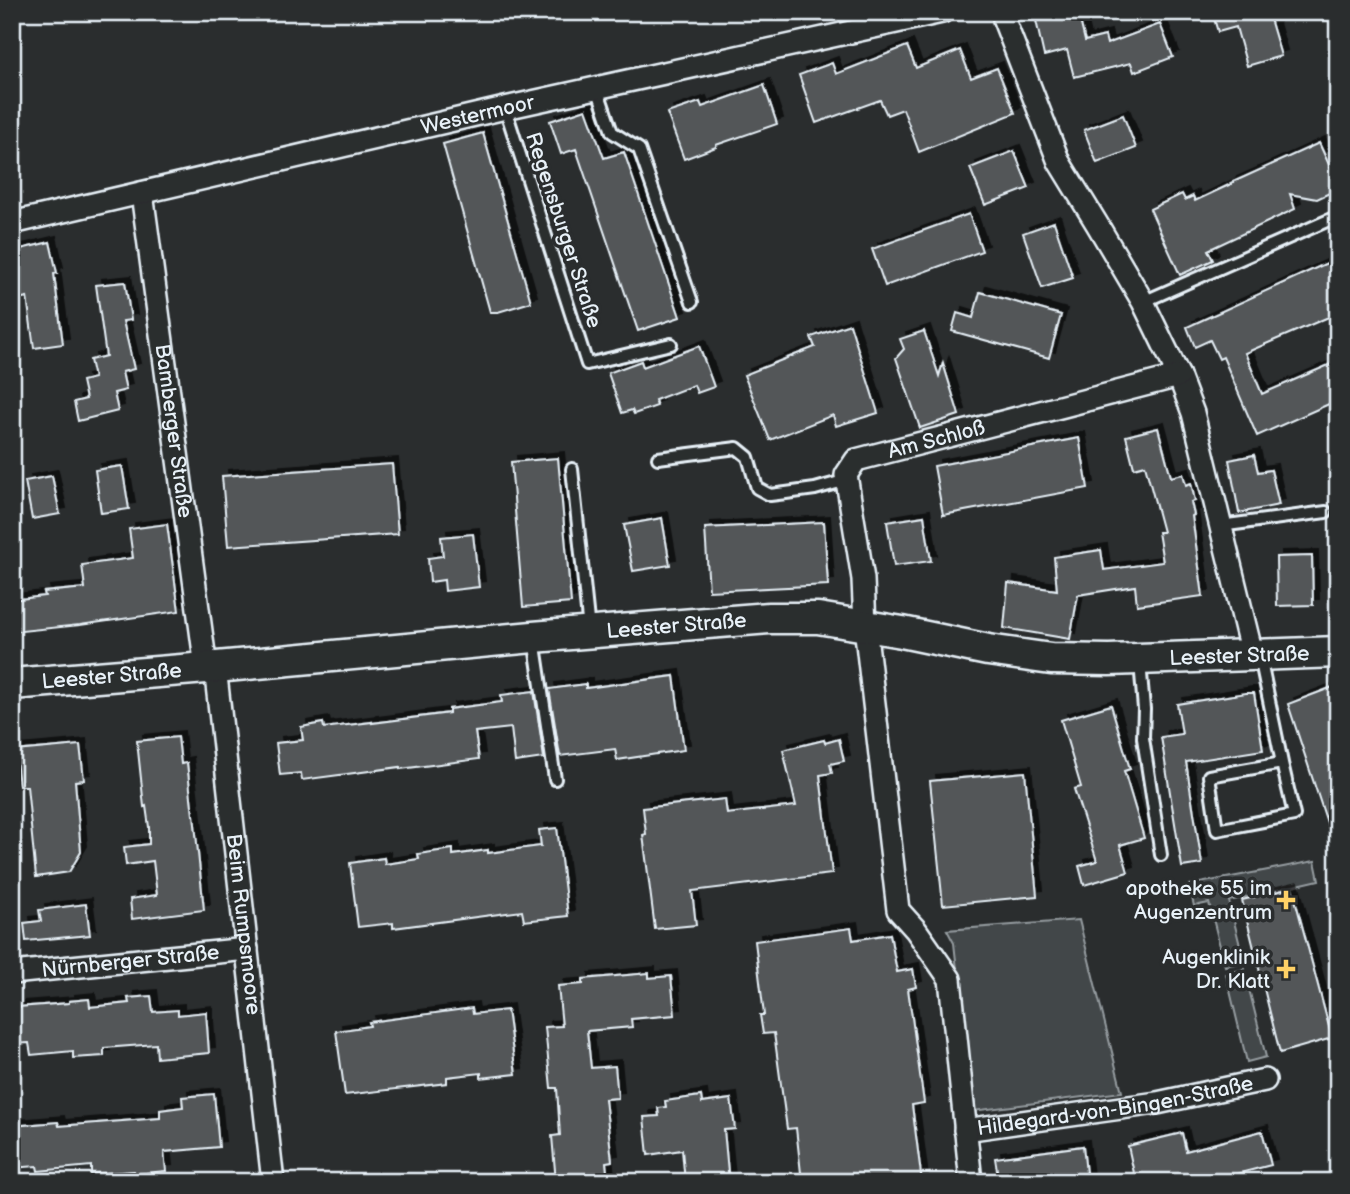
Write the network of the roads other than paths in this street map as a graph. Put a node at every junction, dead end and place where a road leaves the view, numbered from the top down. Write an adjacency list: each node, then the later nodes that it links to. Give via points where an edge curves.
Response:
1 (1004, 12): 9 (street, via 1059,162)
2 (930, 14): 3 (street, Westermoor)
3 (597, 88): 4 (street, Westermoor); 8 (lane, via 612,132 639,149)
4 (505, 108): 5 (street, Westermoor); 10 (lane, Regensburger Straße, via 587,364)
5 (142, 193): 7 (street, Westermoor); 23 (street, Bamberger Straße)
6 (1338, 216): 9 (lane)
7 (12, 223)
8 (692, 302)
9 (1143, 302): 11 (street)
10 (671, 344)
11 (1179, 376): 14 (street, Am Schloß, via 856,460); 16 (street, via 1193,413)
12 (658, 458): 14 (lane, via 737,448 748,457 757,488 770,495)
13 (572, 469): 18 (lane)
14 (847, 480): 17 (street, via 863,579)
15 (1326, 512): 16 (lane)
16 (1220, 526): 21 (street)
17 (865, 626): 18 (street, Leester Straße, via 818,618 769,618); 22 (street, Leester Straße, via 1051,659); 31 (street, Hildegard-von-Bingen-Straße, via 898,910 950,979)
18 (589, 632): 19 (street, Leester Straße)
19 (533, 637): 23 (street, Leester Straße); 26 (lane)
20 (1338, 652): 21 (street, Leester Straße)
21 (1256, 654): 22 (street, Leester Straße); 25 (lane)
22 (1139, 659): 27 (lane, via 1143,738)
23 (210, 667): 24 (street, Leester Straße); 28 (street, Beim Rumpsmoore)
24 (12, 684)
25 (1282, 763): 25 (lane, via 1209,776 1217,830 1294,815)
26 (555, 779)
27 (1161, 855)
28 (247, 949): 29 (street, Nürnberger Straße); 32 (street, Beim Rumpsmoore)
29 (12, 973)
30 (1265, 1080): 31 (street, Hildegard-von-Bingen-Straße, via 1157,1103)
31 (965, 1130): 33 (street, Hildegard-von-Bingen-Straße)
32 (274, 1182)
33 (971, 1182)

